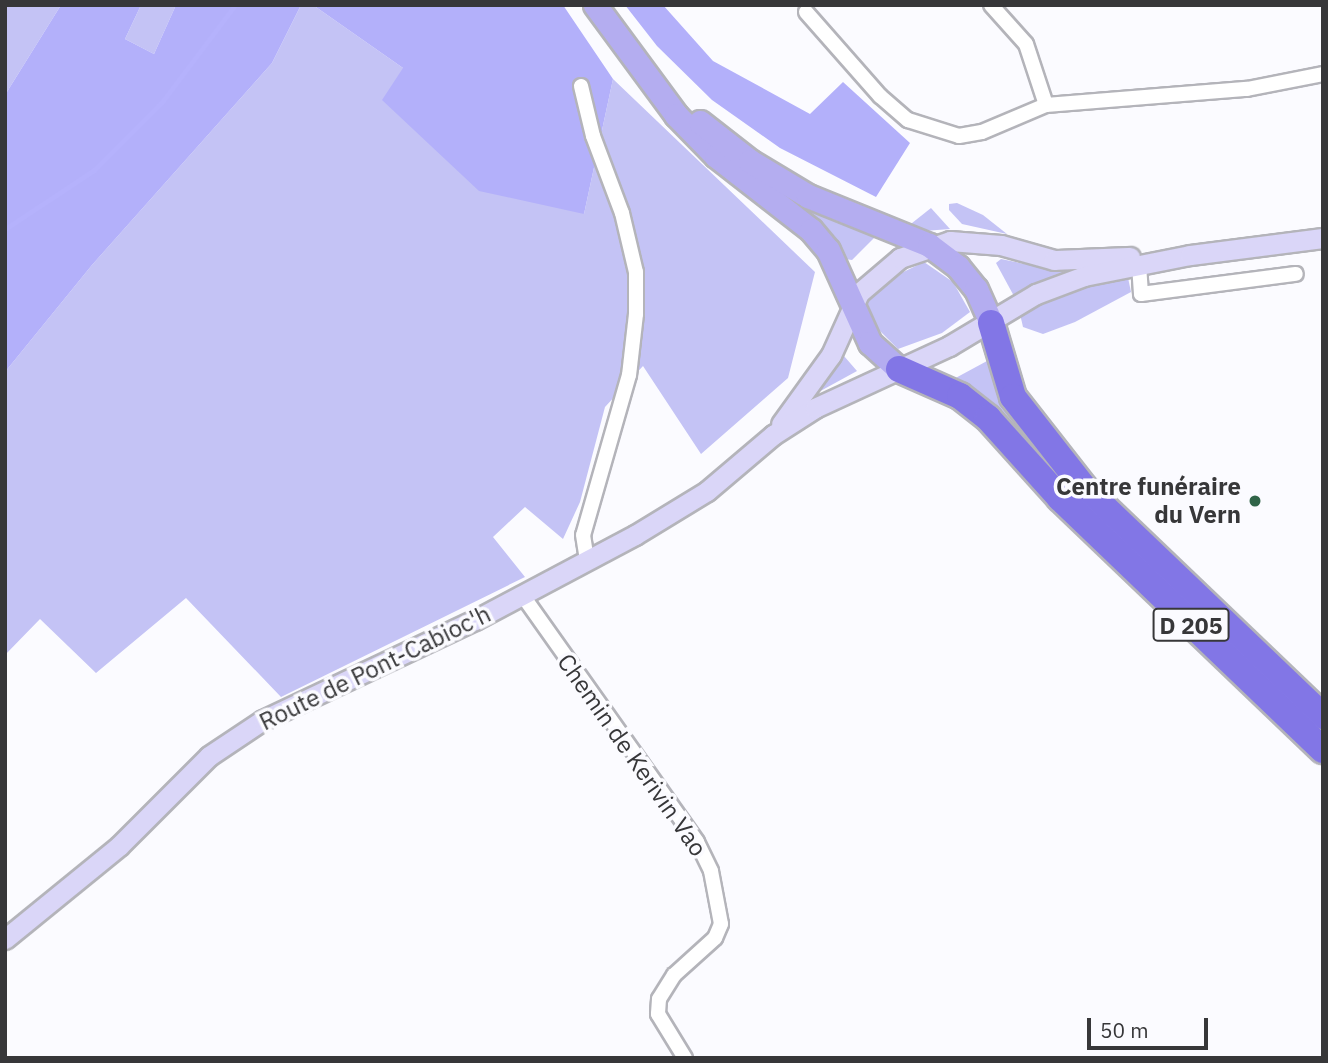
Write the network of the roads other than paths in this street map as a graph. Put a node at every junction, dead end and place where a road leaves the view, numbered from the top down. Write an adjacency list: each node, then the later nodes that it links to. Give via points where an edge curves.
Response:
1 (595, 5): 4 (main road)
2 (991, 5): 7 (street, via 1026,44)
3 (806, 8): 7 (street, via 880,96 908,120 935,132 959,136 982,132)
4 (643, 71): 9 (main road, via 750,161 849,216); 13 (main road, via 676,115 716,156 810,230 828,250)
5 (1323, 74): 7 (street, via 1247,89)
6 (581, 86): 17 (street, via 636,272 629,374 583,535)
7 (1046, 105)
8 (1323, 238): 10 (street)
9 (929, 245): 10 (street, via 978,241 1054,260); 13 (street, via 878,272); 14 (main road, via 958,267 976,289)
10 (1190, 255): 11 (street)
11 (1139, 265): 12 (street, via 1141,294); 14 (street, via 1084,276 1036,294)
12 (1296, 274)
13 (851, 304): 15 (main road, via 870,343); 16 (street, Route de Pont-Cabioc'h, via 831,355)
14 (991, 323): 15 (street); 19 (highway, D 205, via 1013,397 1084,488)
15 (899, 369): 16 (street, Route de Pont-Cabioc'h, via 815,408); 20 (highway, D 205, via 960,396 988,418 1060,498)
16 (773, 435): 17 (street, Route de Pont-Cabioc'h, via 707,491)
17 (587, 560): 18 (street, Route de Pont-Cabioc'h)
18 (523, 596): 21 (street, Route de Pont-Cabioc'h, via 263,720 209,756 118,846); 22 (street, Chemin de Kerivin Vao, via 698,842 711,871 721,924 715,938 674,975 659,999 658,1014)
19 (1323, 716)
20 (1323, 750)
21 (5, 939)
22 (685, 1058)

